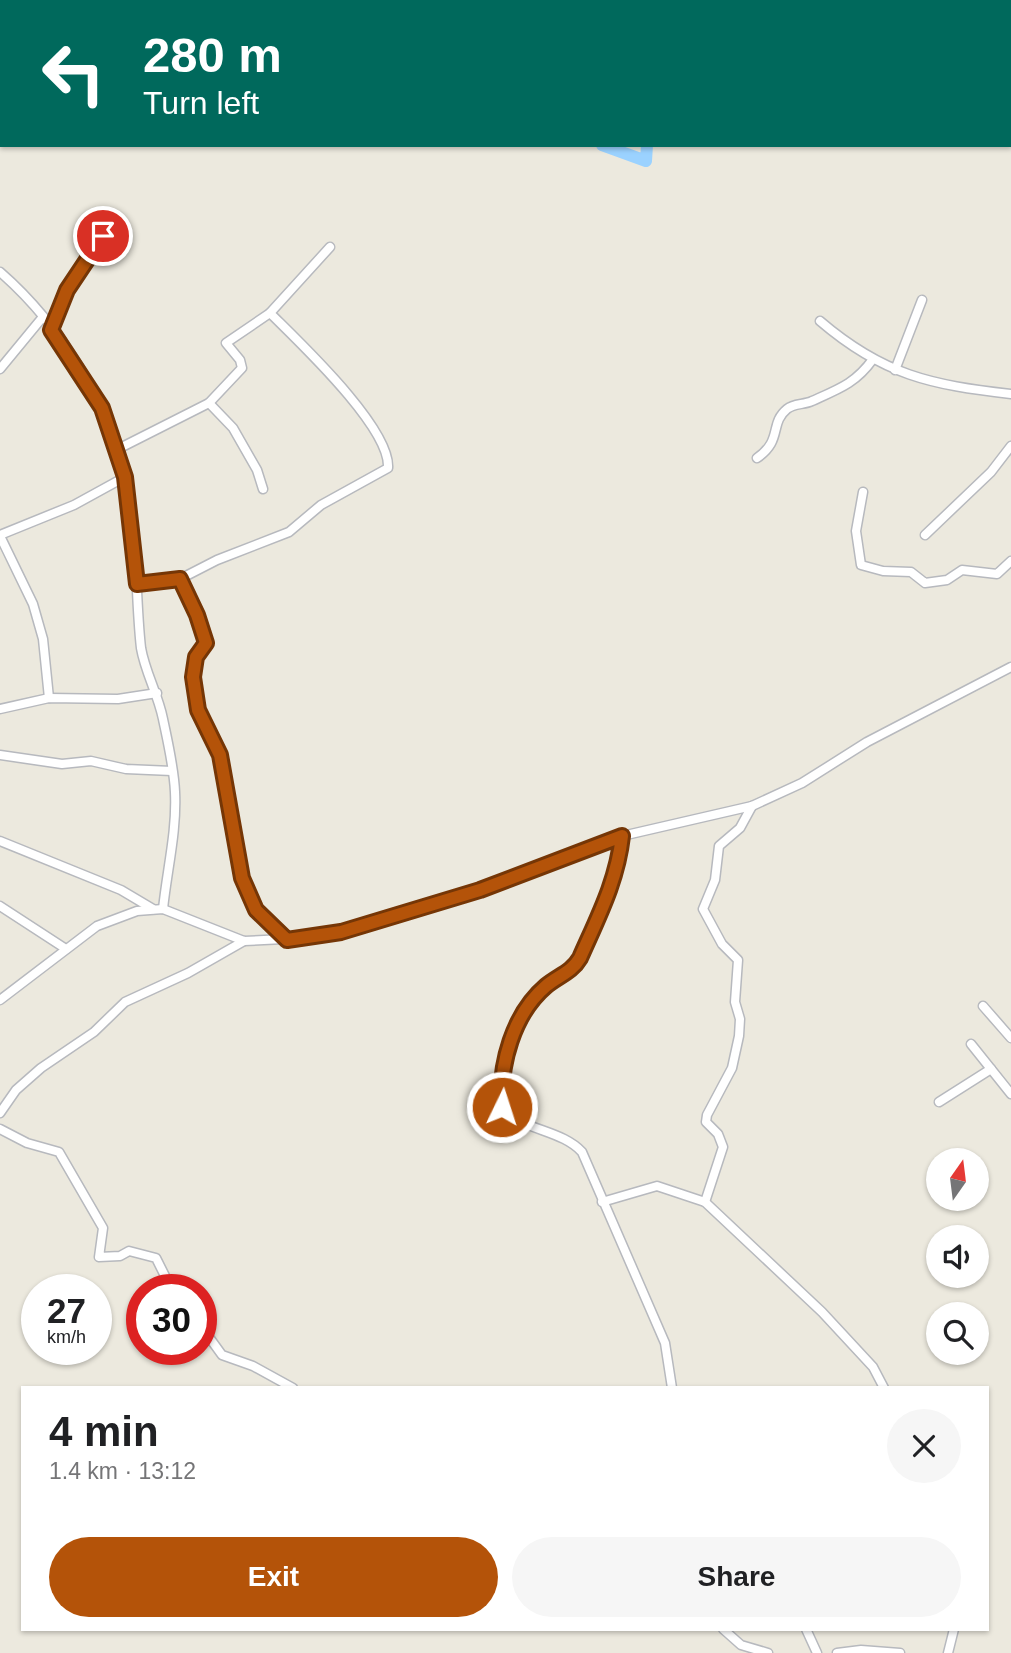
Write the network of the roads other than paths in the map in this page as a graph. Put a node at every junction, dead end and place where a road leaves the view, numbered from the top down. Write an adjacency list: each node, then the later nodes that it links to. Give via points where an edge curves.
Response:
1 (103, 236): 8 (street, via 67,290)
2 (330, 247): 5 (street)
3 (0, 272): 6 (street)
4 (922, 300): 11 (street)
5 (270, 313): 13 (street, via 226,343 242,368); 23 (street, via 337,382 382,440 388,468 321,505 289,532)
6 (43, 318): 8 (street); 10 (street)
7 (820, 321): 9 (street, via 852,349)
8 (51, 330): 15 (street, via 102,408)
9 (873, 359): 11 (street); 16 (street, via 854,382 789,407 778,422 770,449)
10 (0, 369)
11 (895, 370): 12 (street, via 935,384)
12 (1011, 394)
13 (209, 403): 15 (street); 18 (street, via 233,428 257,470)
14 (1011, 446): 21 (street, via 991,472)
15 (116, 450): 17 (street)
16 (757, 458)
17 (125, 477): 20 (street, via 74,505); 24 (street)
18 (262, 489)
19 (863, 492): 22 (street, via 856,531 861,565 911,572 925,583 947,580 962,570 997,573)
20 (0, 535): 27 (street, via 33,604 43,639)
21 (925, 535)
22 (1011, 561)
23 (180, 579): 24 (street); 37 (street, via 206,643 196,657 193,677 198,710 220,755 242,878 256,910)
24 (137, 584): 26 (street, via 142,651)
25 (1011, 667): 31 (street, via 867,741 803,783)
26 (156, 693): 27 (street, via 118,699); 30 (street)
27 (49, 698): 28 (street)
28 (0, 709)
29 (0, 755): 30 (street)
30 (172, 771): 36 (street, via 174,832)
31 (752, 806): 32 (street); 50 (street, via 740,828 719,846 715,880 703,909 722,943 738,960 735,1002 740,1019 732,1068 707,1115 706,1122 723,1147)
32 (622, 836): 37 (street, via 480,890 341,932); 49 (street, via 611,890 575,967 545,987 513,1032 501,1099 507,1114 575,1144)
33 (0, 841): 35 (street, via 121,890)
34 (0, 906): 39 (street)
35 (153, 909): 36 (street); 39 (street, via 106,921)
36 (163, 909): 38 (street)
37 (287, 940): 38 (street)
38 (244, 941): 47 (street, via 125,1002 94,1032 16,1090)
39 (66, 948): 40 (street)
40 (0, 1000)
41 (983, 1006): 42 (street)
42 (1011, 1038)
43 (971, 1044): 44 (street)
44 (991, 1069): 45 (street); 46 (street)
45 (1011, 1094)
46 (939, 1102)
47 (0, 1113)
48 (0, 1129): 51 (street, via 59,1152 103,1228 99,1257 129,1251 156,1258)
49 (602, 1202): 50 (street, via 657,1186); 54 (street, via 665,1343)
50 (705, 1202): 55 (street, via 822,1311 873,1367)
51 (164, 1274)
52 (217, 1348): 53 (street, via 222,1355)
53 (289, 1386)
54 (672, 1386)
55 (883, 1386)
56 (725, 1631): 59 (street, via 741,1645)
57 (807, 1631): 60 (street)
58 (954, 1631): 63 (street)
59 (768, 1653)
60 (817, 1653)
61 (836, 1653): 62 (street)
62 (900, 1653)
63 (948, 1653)

